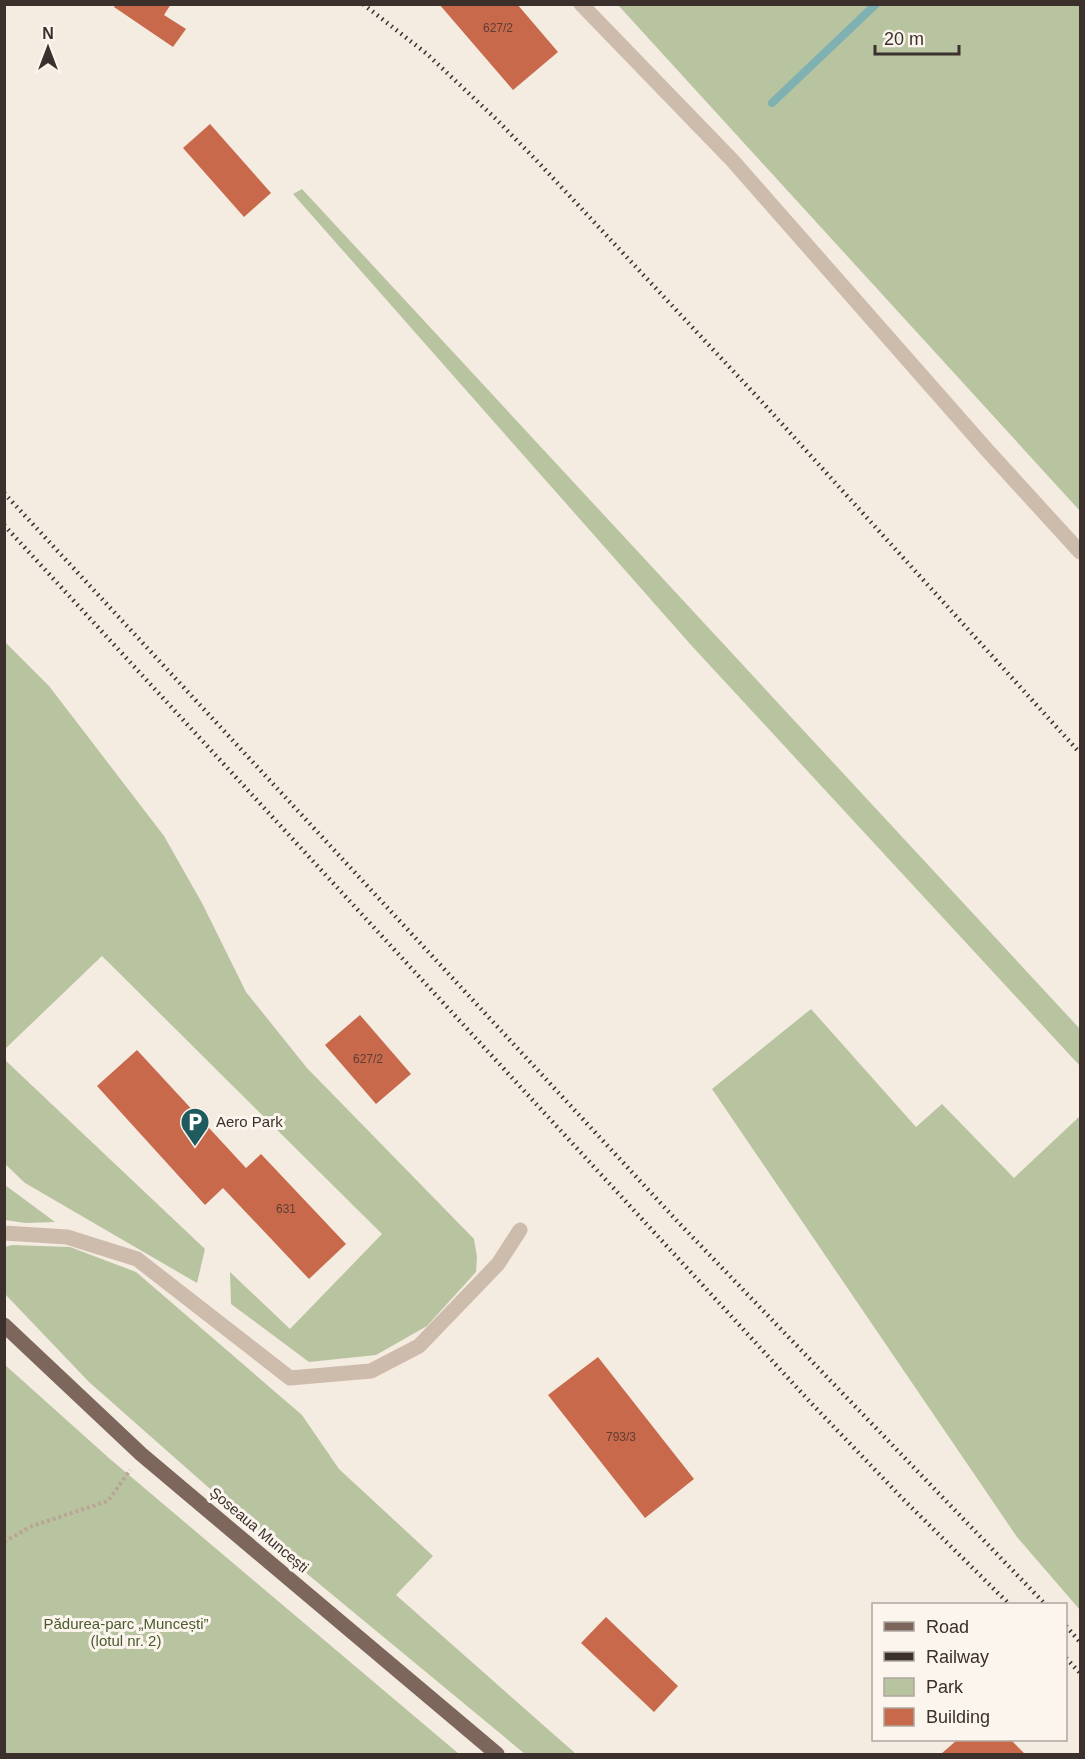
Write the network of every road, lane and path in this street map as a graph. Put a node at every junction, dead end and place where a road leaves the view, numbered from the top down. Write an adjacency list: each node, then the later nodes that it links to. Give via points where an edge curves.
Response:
1 (581, 4): 2 (lane, via 732,160)
2 (1080, 552)
3 (520, 1230): 4 (lane, via 498,1264 419,1346 371,1371 290,1378 137,1259 67,1237)
4 (4, 1233)
5 (4, 1325): 6 (main road, Șoseaua Muncești)
6 (141, 1454): 7 (path, via 108,1501 32,1526); 8 (main road, Șoseaua Muncești)
7 (4, 1542)
8 (497, 1755)

